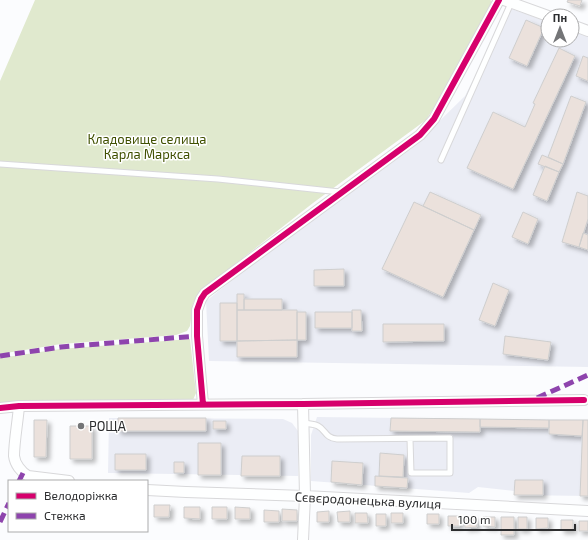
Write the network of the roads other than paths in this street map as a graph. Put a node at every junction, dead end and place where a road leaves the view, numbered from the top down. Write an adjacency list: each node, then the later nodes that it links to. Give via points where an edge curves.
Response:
1 (499, 0): 6 (street, via 434,119 420,135)
2 (508, 1): 3 (street); 4 (lane)
3 (540, 13)
4 (441, 160)
5 (0, 164): 6 (lane, via 218,179)
6 (341, 192): 8 (street, via 201,299 197,310 197,336)
7 (584, 400): 9 (street)
8 (203, 404): 9 (street); 10 (street)
9 (303, 404): 12 (street)
10 (19, 406): 11 (street); 14 (street, via 14,457 19,468 28,476)
11 (0, 408)
12 (304, 424): 13 (lane, via 319,427 326,435 337,439); 16 (street)
13 (410, 439): 13 (lane, via 450,438 450,473 411,473)
14 (61, 480)
15 (148, 490): 16 (street, Сєвєродонецька вулиця)
16 (305, 496): 17 (street, Сєвєродонецька вулиця); 18 (street)
17 (588, 511)
18 (303, 540)

